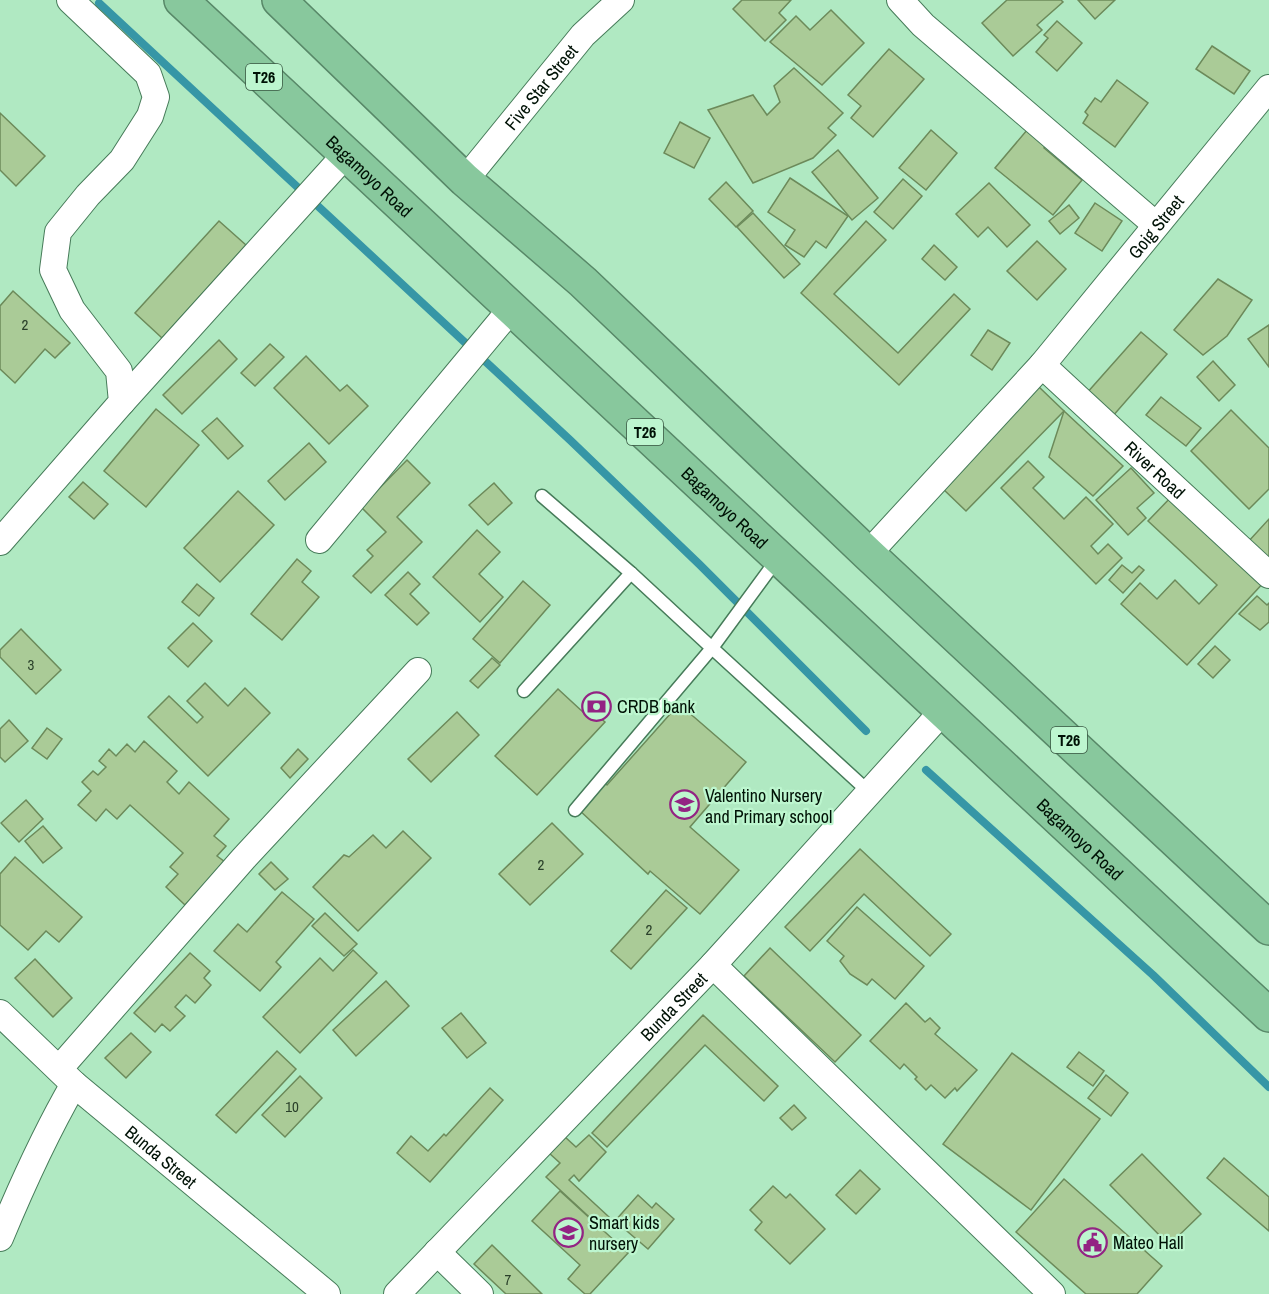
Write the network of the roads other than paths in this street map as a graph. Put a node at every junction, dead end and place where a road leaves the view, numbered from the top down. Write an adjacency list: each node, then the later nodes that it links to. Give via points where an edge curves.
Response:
1 (70, 0): 12 (street, via 148,74 156,97 150,116 122,160 58,232 53,270 72,310 119,371)
2 (181, 0): 7 (highway, Bagamoyo Road / T26)
3 (279, 0): 8 (highway, T26)
4 (621, 0): 8 (street, Five Star Street, via 583,35)
5 (900, 0): 9 (street, via 923,25)
6 (1269, 88): 9 (street, Goig Street)
7 (347, 153): 10 (highway, Bagamoyo Road / T26); 12 (street)
8 (465, 180): 16 (highway, T26, via 583,282)
9 (1156, 225): 11 (street, Goig Street)
10 (512, 308): 14 (street); 17 (highway, Bagamoyo Road / T26)
11 (1042, 365): 16 (street, Goig Street); 19 (street, River Road)
12 (122, 402): 15 (street)
13 (542, 496): 18 (lane)
14 (319, 540)
15 (0, 542)
16 (868, 554): 26 (highway, T26)
17 (778, 557): 20 (lane); 23 (highway, Bagamoyo Road / T26)
18 (631, 573): 20 (lane); 22 (lane)
19 (1269, 575)
20 (712, 648): 24 (lane); 25 (lane)
21 (418, 671): 30 (street, via 244,858)
22 (524, 691)
23 (942, 712): 24 (street, Bunda Street); 29 (highway, Bagamoyo Road / T26)
24 (869, 792): 27 (street, Bunda Street)
25 (575, 810)
26 (1269, 928)
27 (713, 965): 32 (street, Bunda Street); 36 (street)
28 (0, 1013): 30 (street, Bunda Street)
29 (1269, 1016)
30 (66, 1076): 31 (street, via 50,1126); 33 (street, Bunda Street)
31 (0, 1238)
32 (437, 1252): 34 (street, Bunda Street); 35 (street)
33 (327, 1294)
34 (397, 1294)
35 (480, 1294)
36 (1052, 1294)

